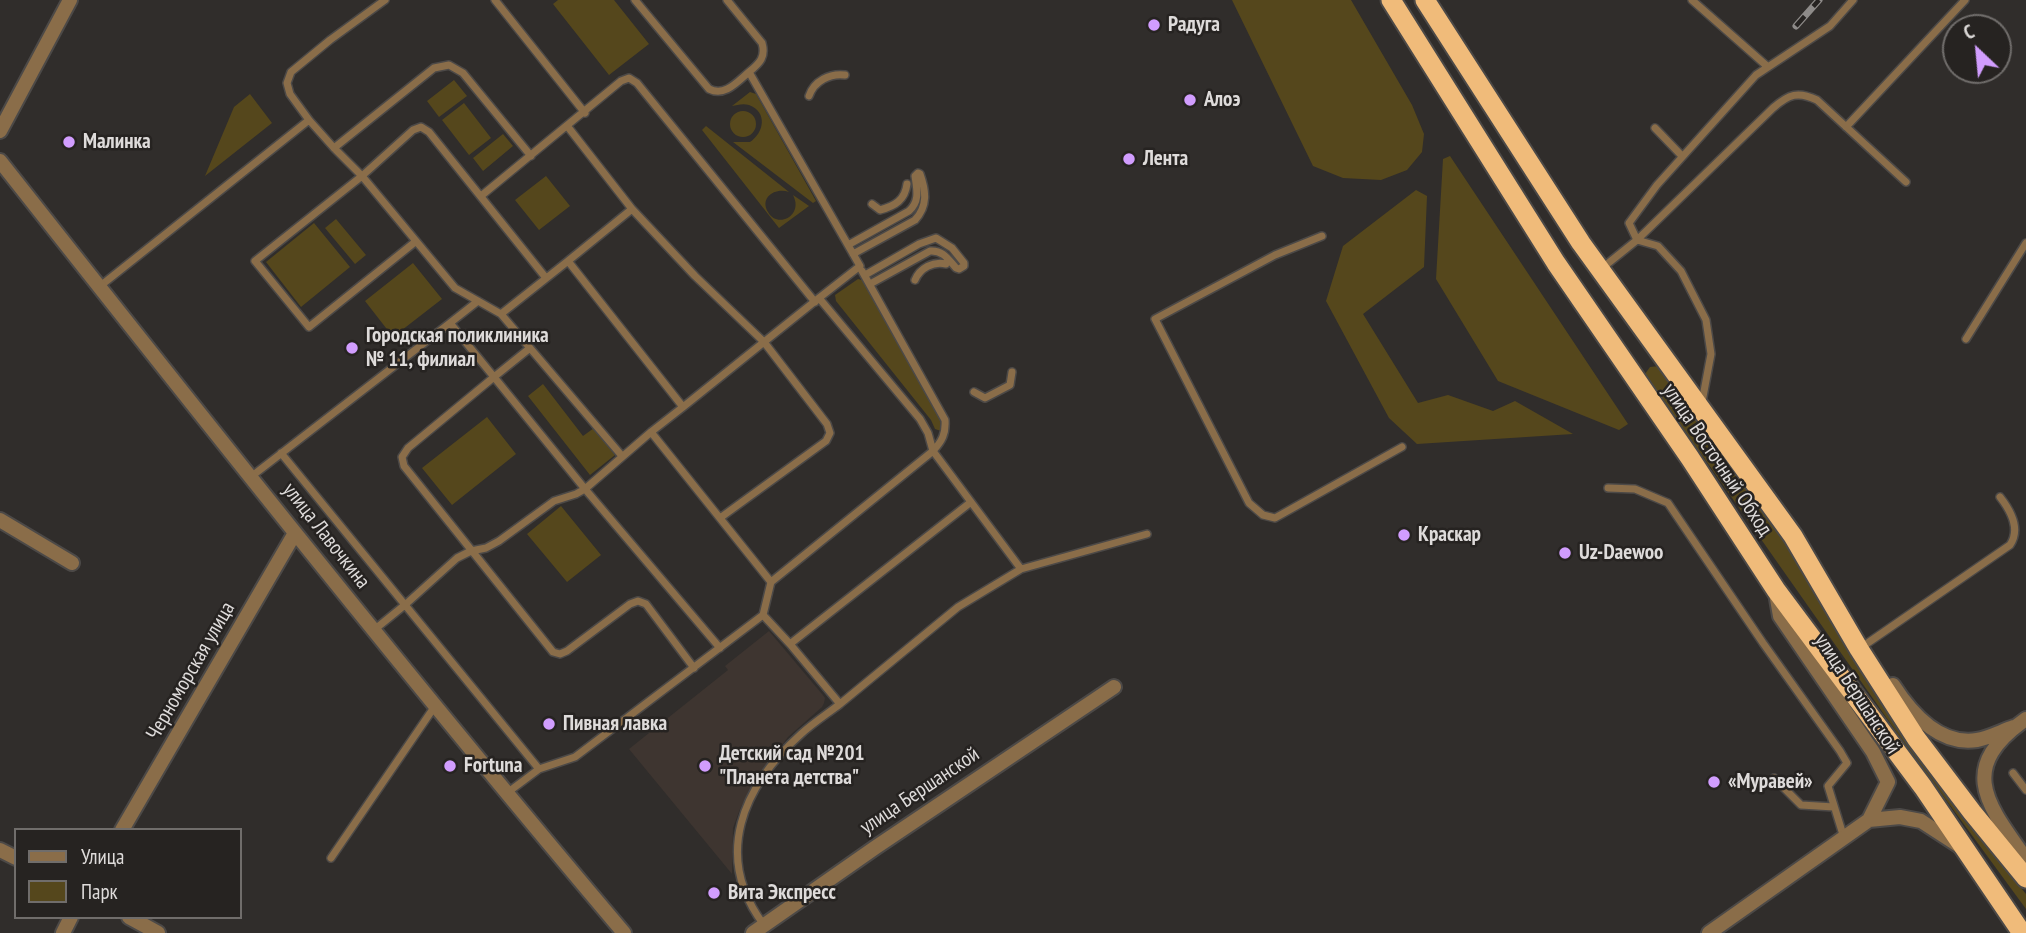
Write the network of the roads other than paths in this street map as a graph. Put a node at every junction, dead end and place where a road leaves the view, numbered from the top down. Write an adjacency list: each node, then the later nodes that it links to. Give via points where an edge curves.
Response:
1 (70, 0): 20 (street)
2 (385, 0): 16 (lane, via 292,72 287,83 290,94)
3 (495, 0): 15 (lane)
4 (635, 0): 12 (lane, via 709,89 725,91)
5 (727, 0): 12 (lane, via 765,51)
6 (1391, 0): 76 (highway, улица Восточный Обход, via 1556,263)
7 (1425, 0): 40 (highway, улица Восточный Обход)
8 (1692, 0): 11 (lane)
9 (1853, 0): 11 (lane, via 1830,26)
10 (1965, 0): 18 (lane)
11 (1769, 67): 23 (lane, via 1756,75)
12 (749, 72): 35 (lane)
13 (845, 75): 14 (lane, via 831,75)
14 (809, 96)
15 (585, 113): 17 (lane); 46 (lane, via 621,81 629,78 637,83)
16 (309, 120): 21 (lane); 45 (lane)
17 (568, 127): 22 (lane); 30 (lane)
18 (1846, 127): 26 (lane); 32 (lane, via 1806,95 1782,100)
19 (1655, 128): 23 (lane)
20 (0, 131)
21 (334, 148): 22 (lane, via 434,68 449,65 463,73); 25 (lane)
22 (531, 156): 28 (lane)
23 (1682, 156): 32 (lane, via 1629,223)
24 (0, 161): 45 (street, улица Лавочкина)
25 (362, 176): 28 (lane, via 421,127); 33 (lane); 33 (lane, via 255,261 309,327)
26 (1906, 182)
27 (907, 184): 29 (lane, via 901,200 880,210)
28 (481, 196): 42 (lane)
29 (872, 204)
30 (632, 209): 37 (lane); 51 (lane)
31 (1322, 236): 59 (lane, via 1275,255 1155,318 1249,503 1262,514 1275,518)
32 (1637, 240): 40 (lane); 57 (lane, via 1658,246 1681,271 1706,320 1711,354)
33 (415, 242): 47 (lane, via 455,288)
34 (2026, 243): 50 (lane)
35 (848, 245): 36 (lane); 36 (lane, via 909,211 918,194 915,176 920,174 925,193 915,220)
36 (853, 254): 39 (lane)
37 (568, 261): 42 (lane); 56 (lane)
38 (946, 264): 43 (lane, via 922,269)
39 (860, 267): 41 (lane); 46 (lane)
40 (1601, 270): 57 (highway, улица Восточный Обход)
41 (864, 275): 44 (lane); 44 (lane, via 936,238 964,263 956,268 942,253 930,251)
42 (546, 278): 48 (lane)
43 (915, 280)
44 (870, 284): 60 (lane, via 945,420 943,440)
45 (99, 287): 63 (street, улица Лавочкина)
46 (817, 300): 51 (lane); 60 (lane, via 920,419)
47 (478, 301): 48 (lane); 49 (lane)
48 (501, 314): 52 (lane)
49 (450, 323): 54 (lane); 61 (lane)
50 (1966, 340)
51 (764, 342): 56 (lane); 68 (lane, via 831,433)
52 (530, 348): 54 (lane); 62 (lane)
53 (1012, 372): 55 (lane, via 1010,385 990,396)
54 (494, 377): 65 (lane); 72 (lane, via 402,457 404,466)
55 (974, 392)
56 (683, 407): 58 (lane)
57 (1700, 409): 82 (highway, улица Восточный Обход, via 1793,536)
58 (651, 432): 62 (lane); 68 (lane)
59 (1402, 447)
60 (933, 451): 67 (lane); 75 (lane)
61 (281, 453): 63 (lane); 77 (lane)
62 (622, 456): 65 (lane)
63 (252, 477): 70 (street, улица Лавочкина)
64 (1608, 488): 93 (lane, via 1635,489 1668,503 1847,763 1828,786)
65 (585, 489): 72 (lane, via 554,501 499,541); 81 (lane)
66 (2000, 497): 82 (lane, via 2014,522 2010,545)
67 (971, 502): 74 (lane); 80 (lane)
68 (720, 517): 75 (lane)
69 (0, 520): 73 (street)
70 (295, 533): 79 (street, улица Лавочкина); 95 (street, Черноморская улица)
71 (1147, 534): 74 (lane)
72 (471, 551): 77 (lane); 83 (lane, via 553,652 567,651 638,601 646,604)
73 (72, 563)
74 (1021, 569): 85 (lane, via 958,607)
75 (771, 582): 78 (lane)
76 (1776, 590): 94 (street, улица Бершанской, via 1780,616 1873,752 1888,782); 97 (highway, улица Восточный Обход, via 1923,787)
77 (406, 604): 79 (lane); 88 (lane)
78 (763, 615): 80 (lane); 81 (lane)
79 (373, 630): 86 (street, улица Лавочкина)
80 (790, 644): 85 (lane)
81 (720, 648): 83 (lane)
82 (1859, 649): 87 (street, улица Бершанской, via 1883,670 1926,726 1954,739 1977,740); 100 (highway, улица Восточный Обход, via 1916,738)
83 (694, 668): 88 (lane, via 575,757)
84 (1114, 687): 102 (street, улица Бершанской)
85 (840, 704): 102 (lane, via 780,755 742,816 737,845 739,877)
86 (435, 706): 92 (street, улица Лавочкина); 98 (lane)
87 (2020, 723): 99 (street, улица Бершанской, via 1985,764 1984,788 2000,823)
88 (539, 769): 92 (lane)
89 (2013, 773): 91 (lane)
90 (1774, 778): 93 (lane, via 1801,805)
91 (2026, 790)
92 (506, 794): 104 (street, улица Лавочкина)
93 (1834, 807): 96 (lane)
94 (1870, 820): 96 (street, улица Бершанской); 97 (street, via 1900,817 1921,821)
95 (123, 828)
96 (1844, 838): 105 (street, улица Бершанской)
97 (1963, 849): 106 (highway, улица Восточный Обход)
98 (331, 858)
99 (2026, 859)
100 (2026, 877)
101 (133, 919): 103 (street)
102 (758, 929)
103 (158, 933)
104 (624, 933)
105 (1709, 933)
106 (2022, 933)

